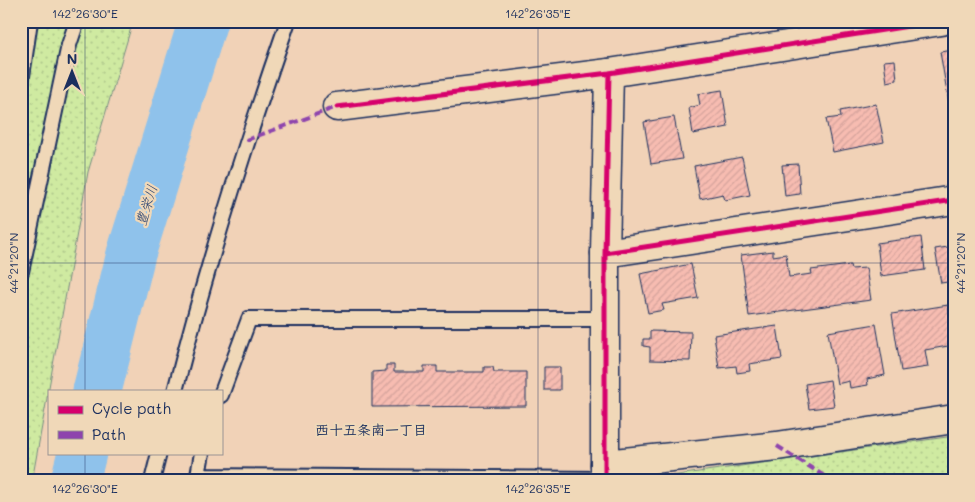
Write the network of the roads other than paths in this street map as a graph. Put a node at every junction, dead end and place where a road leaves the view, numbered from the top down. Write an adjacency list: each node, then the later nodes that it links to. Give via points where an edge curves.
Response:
1 (30, 21): 6 (lane)
2 (77, 21): 10 (lane, via 69,45)
3 (288, 21): 12 (lane, via 207,266)
4 (941, 21): 5 (street)
5 (609, 73): 7 (street); 9 (street)
6 (21, 83)
7 (337, 107)
8 (954, 200): 9 (street)
9 (605, 253): 17 (street)
10 (21, 272)
11 (594, 320): 13 (lane, via 249,320)
12 (175, 390)
13 (222, 392)
14 (954, 418): 17 (street)
15 (158, 454): 19 (lane)
16 (202, 454): 18 (lane)
17 (605, 474): 18 (lane)
18 (198, 478)
19 (152, 481)

